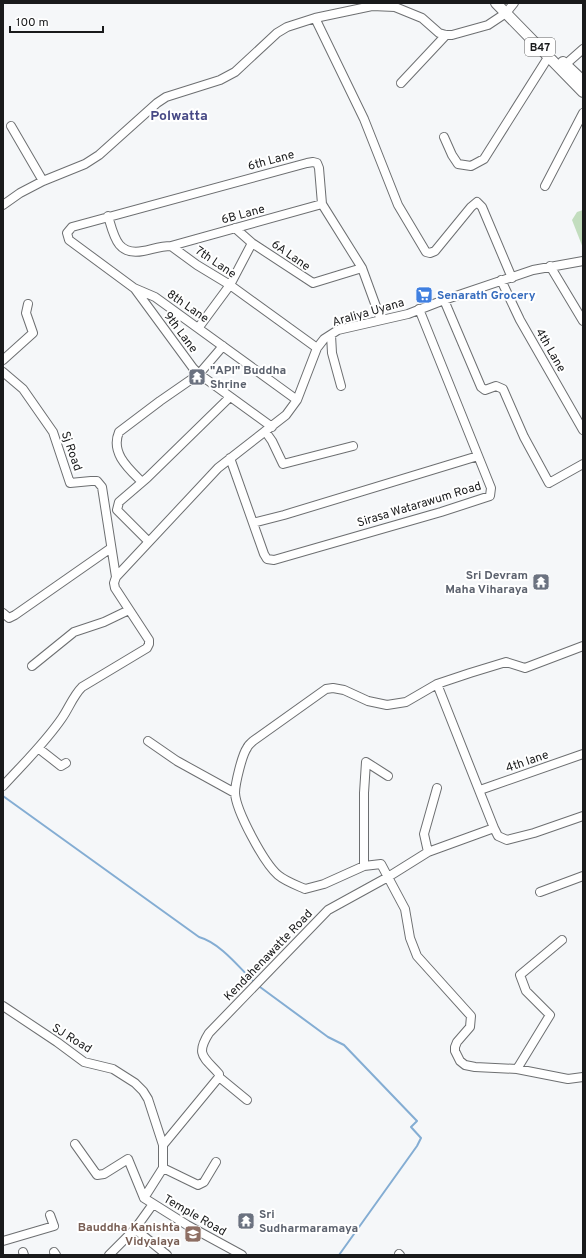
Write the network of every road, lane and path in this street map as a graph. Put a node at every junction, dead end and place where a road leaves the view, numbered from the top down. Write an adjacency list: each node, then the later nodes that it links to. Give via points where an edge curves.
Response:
1 (496, 3): 2 (main road, B47)
2 (509, 7): 4 (street, via 488,25); 6 (main road, B47); 7 (main road, B47)
3 (315, 18): 4 (street, via 372,6 395,7 422,18 439,33); 14 (street, via 277,33 235,72 220,80 166,97 99,155 85,164); 26 (street, via 364,119 398,205 426,252 434,250 477,202 482,207)
4 (446, 35): 9 (street)
5 (583, 49): 7 (street)
6 (549, 56): 10 (main road, B47); 13 (street, via 484,159 471,166 458,164)
7 (566, 64): 8 (main road, B47)
8 (583, 81)
9 (401, 83)
10 (583, 92)
11 (583, 114): 15 (street)
12 (11, 126): 14 (street)
13 (444, 137)
14 (43, 181): 17 (street, via 20,193)
15 (545, 186)
16 (322, 204): 18 (street, 6th Lane, via 318,165 313,162); 19 (street, 6B Lane); 25 (street, 6th Lane)
17 (3, 206)
18 (108, 216): 20 (street, 6th Lane, via 72,227); 22 (street, via 118,244 124,249 131,252)
19 (235, 228): 21 (street, 6A Lane); 22 (street, 6B Lane)
20 (67, 233): 29 (street, 8th Lane, via 69,240)
21 (252, 243): 25 (street, 6A Lane, via 313,283); 28 (street)
22 (171, 246): 28 (street, 7th Lane)
23 (583, 261): 24 (street, Araliya Uyana)
24 (550, 266): 26 (street, Araliya Uyana); 34 (street)
25 (362, 268): 33 (street, 6th Lane)
26 (512, 278): 27 (street, Araliya Uyana)
27 (501, 280): 30 (street, Araliya Uyana); 46 (street, 4th Lane, via 520,320)
28 (230, 285): 35 (street); 38 (street, 7th Lane)
29 (134, 288): 35 (street, 8th Lane, via 155,297); 41 (street, 9th Lane)
30 (444, 300): 32 (street, Araliya Uyana); 50 (street, via 481,387 485,390 496,386 503,389 524,437 549,483)
31 (28, 304): 39 (street, via 26,313 33,333)
32 (419, 309): 33 (street, Araliya Uyana); 48 (street, Sirasa Watarawum Road)
33 (381, 320): 36 (street, Araliya Uyana, via 338,330)
34 (583, 321)
35 (199, 327): 37 (street, 8th Lane)
36 (331, 335): 38 (street, Araliya Uyana); 42 (street, via 332,353)
37 (223, 346): 41 (street); 44 (street, 8th Lane)
38 (316, 348): 44 (street, Araliya Uyana)
39 (3, 360)
40 (3, 372): 54 (street, Sj Road, via 23,389 53,432 70,483 91,480 97,481 102,487)
41 (199, 374): 43 (street, 9th Lane); 51 (street, via 119,432 119,454)
42 (341, 386)
43 (230, 397): 45 (street, 9th Lane); 51 (street)
44 (297, 400): 45 (street, Araliya Uyana, via 286,415)
45 (268, 429): 47 (street, via 283,464); 49 (street, Araliya Uyana)
46 (583, 430)
47 (353, 446)
48 (478, 456): 52 (street); 52 (street, Sirasa Watarawum Road, via 491,488 490,496 441,512 274,560 267,559 264,554)
49 (230, 458): 52 (street, Sirasa Watarawum Road); 53 (street, Araliya Uyana)
50 (583, 464)
51 (142, 482): 53 (street, via 119,502 117,510)
52 (253, 523)
53 (148, 541): 55 (street, Araliya Uyana)
54 (111, 548): 55 (street, Sj Road); 57 (street, via 16,615 9,618)
55 (116, 577): 56 (street, Sj Road, via 115,588)
56 (129, 610): 59 (street, via 74,632); 62 (street, Sj Road, via 150,644 136,655 82,686 63,718)
57 (3, 613)
58 (583, 646): 60 (street, via 525,668 506,662)
59 (32, 666)
60 (438, 684): 68 (street); 69 (street, via 406,702 387,705 368,701 344,690 326,689 253,741 247,748 241,765)
61 (148, 741): 69 (street, via 177,761)
62 (38, 748): 64 (street, via 61,766); 66 (street)
63 (583, 754): 68 (street, 4th lane)
64 (66, 762)
65 (388, 776): 73 (street, via 366,762)
66 (3, 786)
67 (437, 788): 72 (street, via 424,834)
68 (480, 790): 71 (street)
69 (235, 793): 73 (street, via 239,809 269,866 290,882 305,889 324,884)
70 (583, 816): 71 (street, via 507,840 498,836)
71 (494, 828): 72 (street, Kendahenawatte Road)
72 (428, 852): 75 (street, Kendahenawatte Road)
73 (364, 866): 75 (street, via 380,864)
74 (583, 876): 76 (street)
75 (388, 877): 79 (street, via 405,909 410,938 417,956 471,1016 470,1027 455,1047 460,1061 475,1067); 81 (street, Kendahenawatte Road, via 328,910 209,1033 201,1052 219,1074)
76 (540, 892)
77 (562, 940): 79 (street, via 520,975 526,991 550,1015)
78 (3, 1006): 84 (street, SJ Road, via 84,1062 113,1068 135,1083 148,1099)
79 (517, 1069): 80 (street, via 568,1079)
80 (583, 1077)
81 (219, 1078): 82 (street); 84 (street)
82 (247, 1100)
83 (75, 1144): 87 (street, via 97,1175 104,1174 128,1159)
84 (163, 1145): 86 (street)
85 (216, 1162): 86 (street, via 204,1182 198,1185)
86 (163, 1168): 87 (street)
87 (144, 1198): 88 (street)
88 (153, 1204): 90 (street, Temple Road); 94 (street, Temple Road)
89 (50, 1215): 91 (street, via 54,1226)
90 (135, 1229): 92 (street, Temple Road); 93 (street)
91 (3, 1241)
92 (109, 1255)
93 (167, 1255)
94 (242, 1255)

